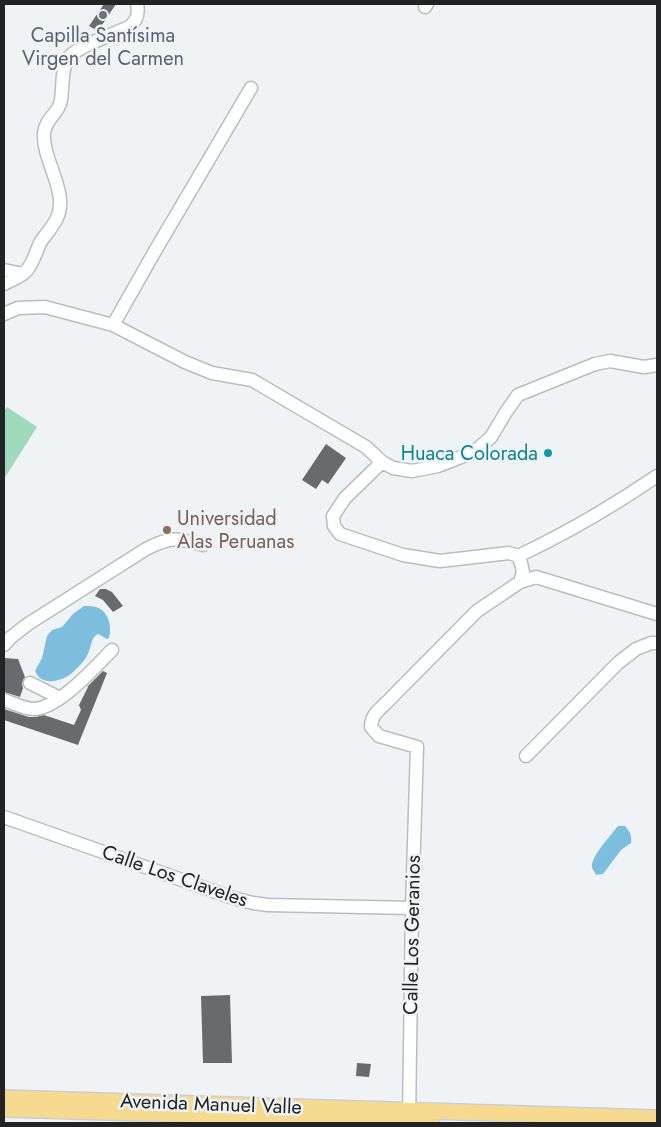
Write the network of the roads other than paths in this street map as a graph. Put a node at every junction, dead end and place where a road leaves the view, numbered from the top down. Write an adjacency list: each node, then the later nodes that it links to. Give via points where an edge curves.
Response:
1 (137, 4): 4 (street, via 138,15 129,28 81,48 66,63 59,107 47,121 44,134 60,199 59,212)
2 (251, 88): 7 (street)
3 (4, 270): 4 (street)
4 (23, 274): 5 (street)
5 (4, 284)
6 (4, 314): 7 (street, via 18,308 45,307)
7 (112, 325): 9 (street, via 212,373 252,380 366,447)
8 (657, 365): 9 (street, via 644,367 610,361 595,364 518,395 491,437 474,452 438,466 412,471 393,468)
9 (382, 462): 12 (street, via 345,498 333,516 334,526 340,534 403,555 440,560 509,553)
10 (657, 476): 12 (street, via 608,509)
11 (203, 546): 16 (street, via 170,539 146,549 28,624 10,638)
12 (518, 556): 13 (street, via 523,572)
13 (520, 582): 14 (street, via 536,577); 23 (street, Calle Los Geranios, via 478,611 371,720 371,727 379,736 417,747)
14 (657, 614)
15 (657, 644): 21 (street, via 636,649 618,662)
16 (7, 648)
17 (112, 650): 19 (street)
18 (30, 683): 19 (street)
19 (60, 698): 20 (street, via 34,709)
20 (4, 700)
21 (526, 756)
22 (4, 817): 23 (street, Calle Los Claveles, via 253,903)
23 (412, 908): 27 (street, Calle Los Geranios)
24 (4, 1098): 26 (main road, Avenida Manuel Valle)
25 (4, 1109): 26 (main road, Avenida Manuel Valle)
26 (245, 1115): 27 (main road, Avenida Manuel Valle)
27 (409, 1116): 28 (main road, Avenida Manuel Valle); 29 (main road, Avenida Manuel Valle)
28 (657, 1118)
29 (431, 1123)

